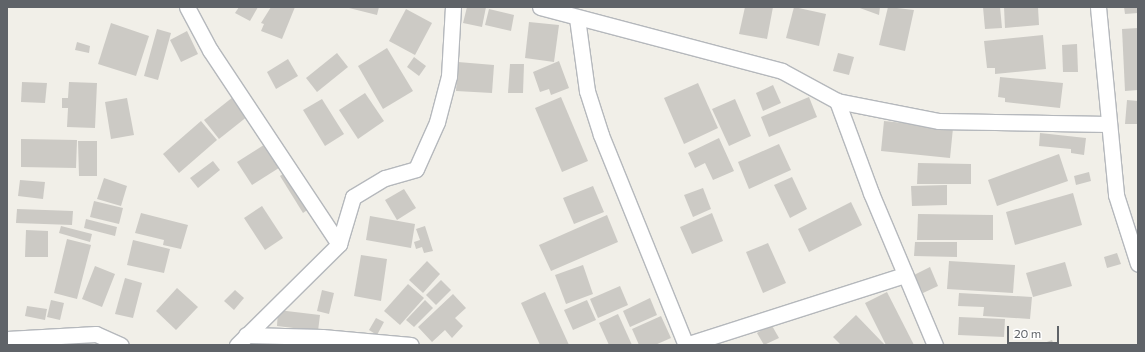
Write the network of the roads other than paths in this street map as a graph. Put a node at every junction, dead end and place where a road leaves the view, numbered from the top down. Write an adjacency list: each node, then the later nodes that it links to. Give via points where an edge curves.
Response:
1 (187, 7): 8 (street, via 210,50)
2 (453, 7): 8 (street, via 449,76 436,122 416,169 385,178 353,197)
3 (540, 7): 5 (street)
4 (1098, 7): 7 (street)
5 (577, 18): 6 (street, via 782,71); 15 (street, via 587,91 601,135)
6 (837, 101): 7 (street, via 939,122); 10 (street)
7 (1108, 124): 9 (street, via 1116,195)
8 (339, 244): 12 (street)
9 (1138, 264)
10 (905, 274): 15 (street); 16 (street)
11 (7, 339): 13 (street, via 96,334)
12 (242, 340): 14 (street, via 322,336)
13 (120, 345)
14 (411, 345)
15 (686, 345)
16 (935, 345)

